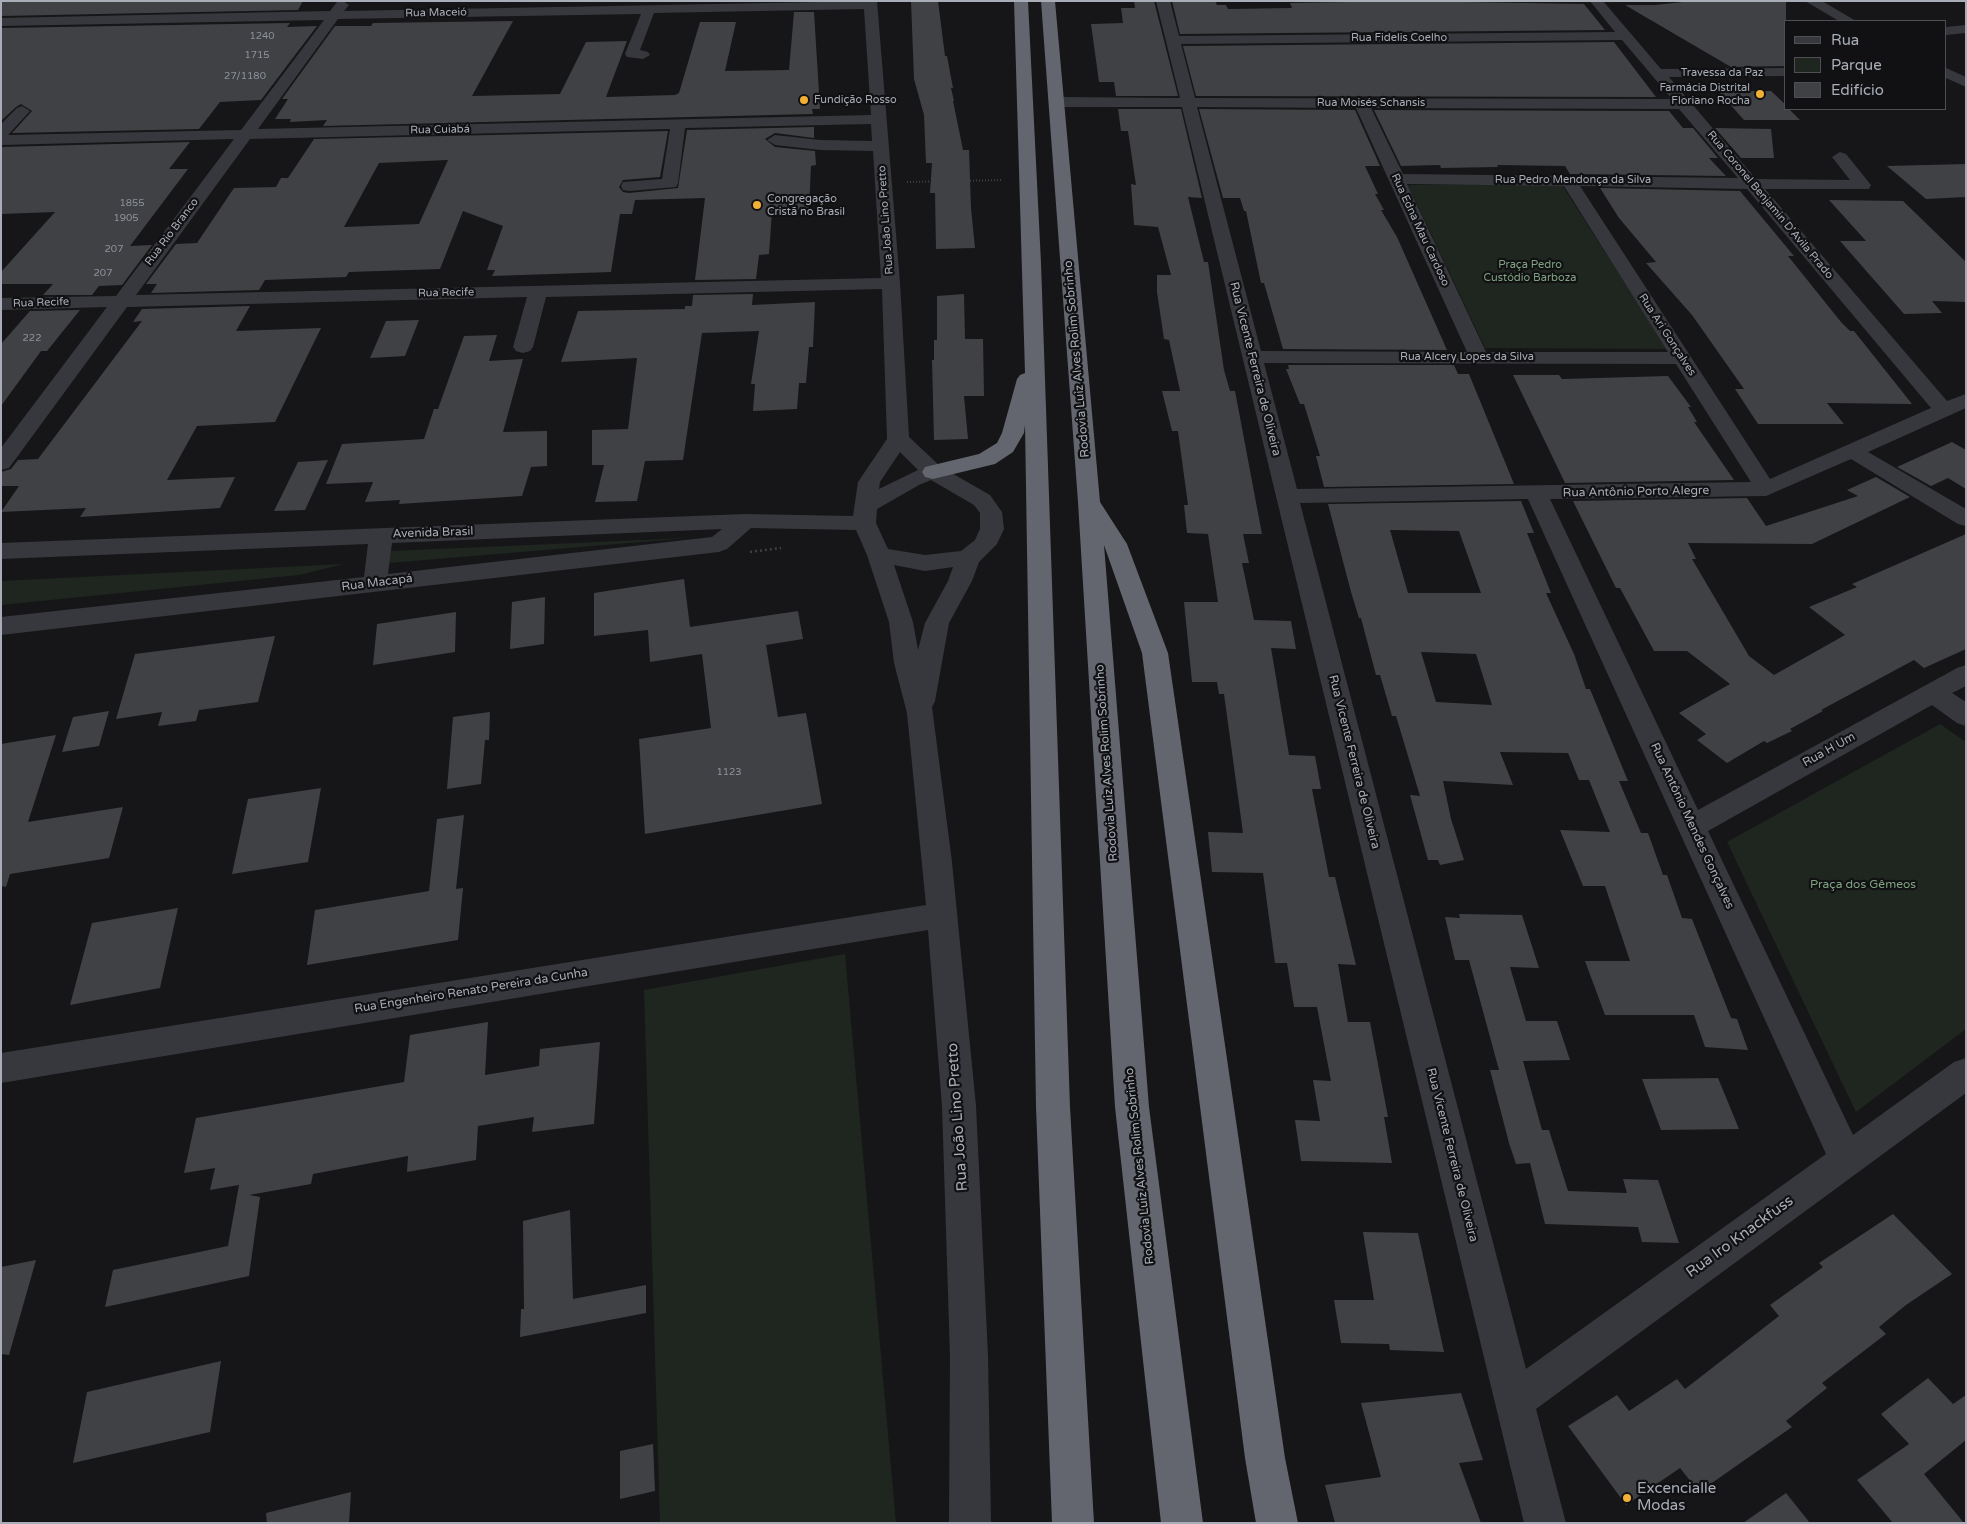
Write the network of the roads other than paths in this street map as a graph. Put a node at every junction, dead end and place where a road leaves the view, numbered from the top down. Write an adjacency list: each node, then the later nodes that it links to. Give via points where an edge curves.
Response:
1 (344, 1): 10 (street, Rua Rio Branco)
2 (1021, 1): 48 (highway)
3 (1048, 1): 23 (highway, Rodovia Luiz Alves Rolim Sobrinho)
4 (1163, 1): 17 (street, Rua Vicente Ferreira de Oliveira)
5 (1596, 1): 16 (street, Rua Coronel Benjamin D'Avila Prado)
6 (1811, 1): 12 (street)
7 (870, 3): 9 (street, Rua Maceió); 28 (street, Rua João Lino Pretto)
8 (104, 8): 11 (street)
9 (648, 9): 10 (street, Rua Maceió); 18 (street, via 632,54)
10 (334, 15): 11 (street, Rua Maceió); 31 (street, Rua Rio Branco)
11 (92, 20): 13 (street, Rua Maceió)
12 (1847, 20)
13 (1, 22)
14 (1966, 29): 15 (street)
15 (1947, 31)
16 (1626, 36): 17 (street, Rua Fidelis Coelho); 20 (street, Rua Coronel Benjamin D'Avila Prado)
17 (1173, 40): 24 (street, Rua Vicente Ferreira de Oliveira)
18 (643, 55)
19 (1784, 72): 20 (street, Travessa da Paz)
20 (1657, 73): 26 (street, Rua Coronel Benjamin D'Avila Prado)
21 (1947, 73): 22 (street)
22 (1966, 83)
23 (1057, 102): 24 (street, Rua Moisés Schansis); 58 (highway, Rodovia Luiz Alves Rolim Sobrinho)
24 (1188, 102): 25 (street, Rua Moisés Schansis); 45 (street, Rua Vicente Ferreira de Oliveira)
25 (1361, 102): 26 (street, Rua Moisés Schansis); 36 (street, Rua Edna Mau Cardoso)
26 (1684, 104): 38 (street, Rua Coronel Benjamin D'Avila Prado)
27 (22, 111): 30 (street)
28 (878, 119): 29 (street, Rua Cuiabá); 34 (street, Rua João Lino Pretto)
29 (678, 124): 31 (street, Rua Cuiabá); 39 (street, via 670,183)
30 (1, 133)
31 (245, 134): 32 (street, Rua Cuiabá); 42 (street, Rua Rio Branco)
32 (1, 140)
33 (775, 140): 34 (street)
34 (880, 146): 40 (street, Rua João Lino Pretto)
35 (1840, 157): 38 (street, Rua Pedro Mendonça da Silva, via 1863,185)
36 (1396, 179): 37 (street, Rua Pedro Mendonça da Silva); 46 (street, Rua Edna Mau Cardoso)
37 (1568, 180): 38 (street, Rua Pedro Mendonça da Silva); 47 (street, Rua Ari Gonçalves)
38 (1751, 182): 50 (street, Rua Coronel Benjamin D'Avila Prado)
39 (629, 186)
40 (890, 283): 41 (street, Rua Recife); 51 (street, Rua João Lino Pretto)
41 (538, 291): 42 (street, Rua Recife); 44 (street)
42 (120, 300): 43 (street, Rua Recife); 53 (street, Rua Rio Branco)
43 (1, 304)
44 (522, 347)
45 (1252, 357): 46 (street, Rua Alcery Lopes da Silva); 57 (street, Rua Vicente Ferreira de Oliveira)
46 (1479, 358): 47 (street, Rua Alcery Lopes da Silva)
47 (1682, 358): 55 (street, Rua Ari Gonçalves)
48 (1035, 361): 54 (highway, via 1020,396 1013,433 1005,447 987,459); 79 (highway, via 1053,1107)
49 (1966, 400): 50 (street, Rua Antônio Porto Alegre)
50 (1944, 410): 52 (street, Rua Antônio Porto Alegre)
51 (898, 439): 54 (street); 59 (street, via 869,482)
52 (1852, 451): 55 (street, Rua Antônio Porto Alegre); 60 (street)
53 (1, 463)
54 (933, 472): 59 (street, via 911,480); 65 (street, via 982,500 991,512 992,529 985,544)
55 (1766, 489): 56 (street, Rua Antônio Porto Alegre)
56 (1536, 493): 57 (street, Rua Antônio Porto Alegre); 72 (street, Rua Antônio Mendes Gonçalves)
57 (1287, 496): 77 (street, Rua Vicente Ferreira de Oliveira)
58 (1089, 502): 80 (highway, Rodovia Luiz Alves Rolim Sobrinho, via 1132,1107); 81 (highway, via 1115,544 1155,653)
59 (866, 514): 61 (street, Avenida Brasil); 64 (street, Rua João Lino Pretto)
60 (1966, 519)
61 (745, 522): 62 (street, Avenida Brasil); 66 (street, Rua Macapá, via 718,544)
62 (381, 535): 63 (street, Avenida Brasil); 66 (street)
63 (1, 551)
64 (879, 555): 65 (street, via 925,563); 70 (street, Rua João Lino Pretto, via 901,622 907,663)
65 (968, 558): 70 (street, Rua João Lino Pretto, via 960,581 937,623)
66 (375, 583): 67 (street, Rua Macapá)
67 (1, 626)
68 (1966, 674): 69 (street, Rua H Um)
69 (1932, 693): 71 (street); 72 (street, Rua H Um)
70 (920, 713): 73 (street, Rua João Lino Pretto)
71 (1966, 716)
72 (1692, 827): 76 (street, Rua Antônio Mendes Gonçalves)
73 (942, 914): 74 (street, Rua Engenheiro Renato Pereira da Cunha); 78 (street, Rua João Lino Pretto, via 959,1106 969,1356)
74 (1, 1068)
75 (1966, 1074): 76 (street, Rua Iro Knackfuss)
76 (1847, 1160): 77 (street, Rua Iro Knackfuss)
77 (1514, 1401): 82 (street, Rua Vicente Ferreira de Oliveira)
78 (970, 1523)
79 (1073, 1523)
80 (1182, 1523)
81 (1277, 1523)
82 (1545, 1523)

